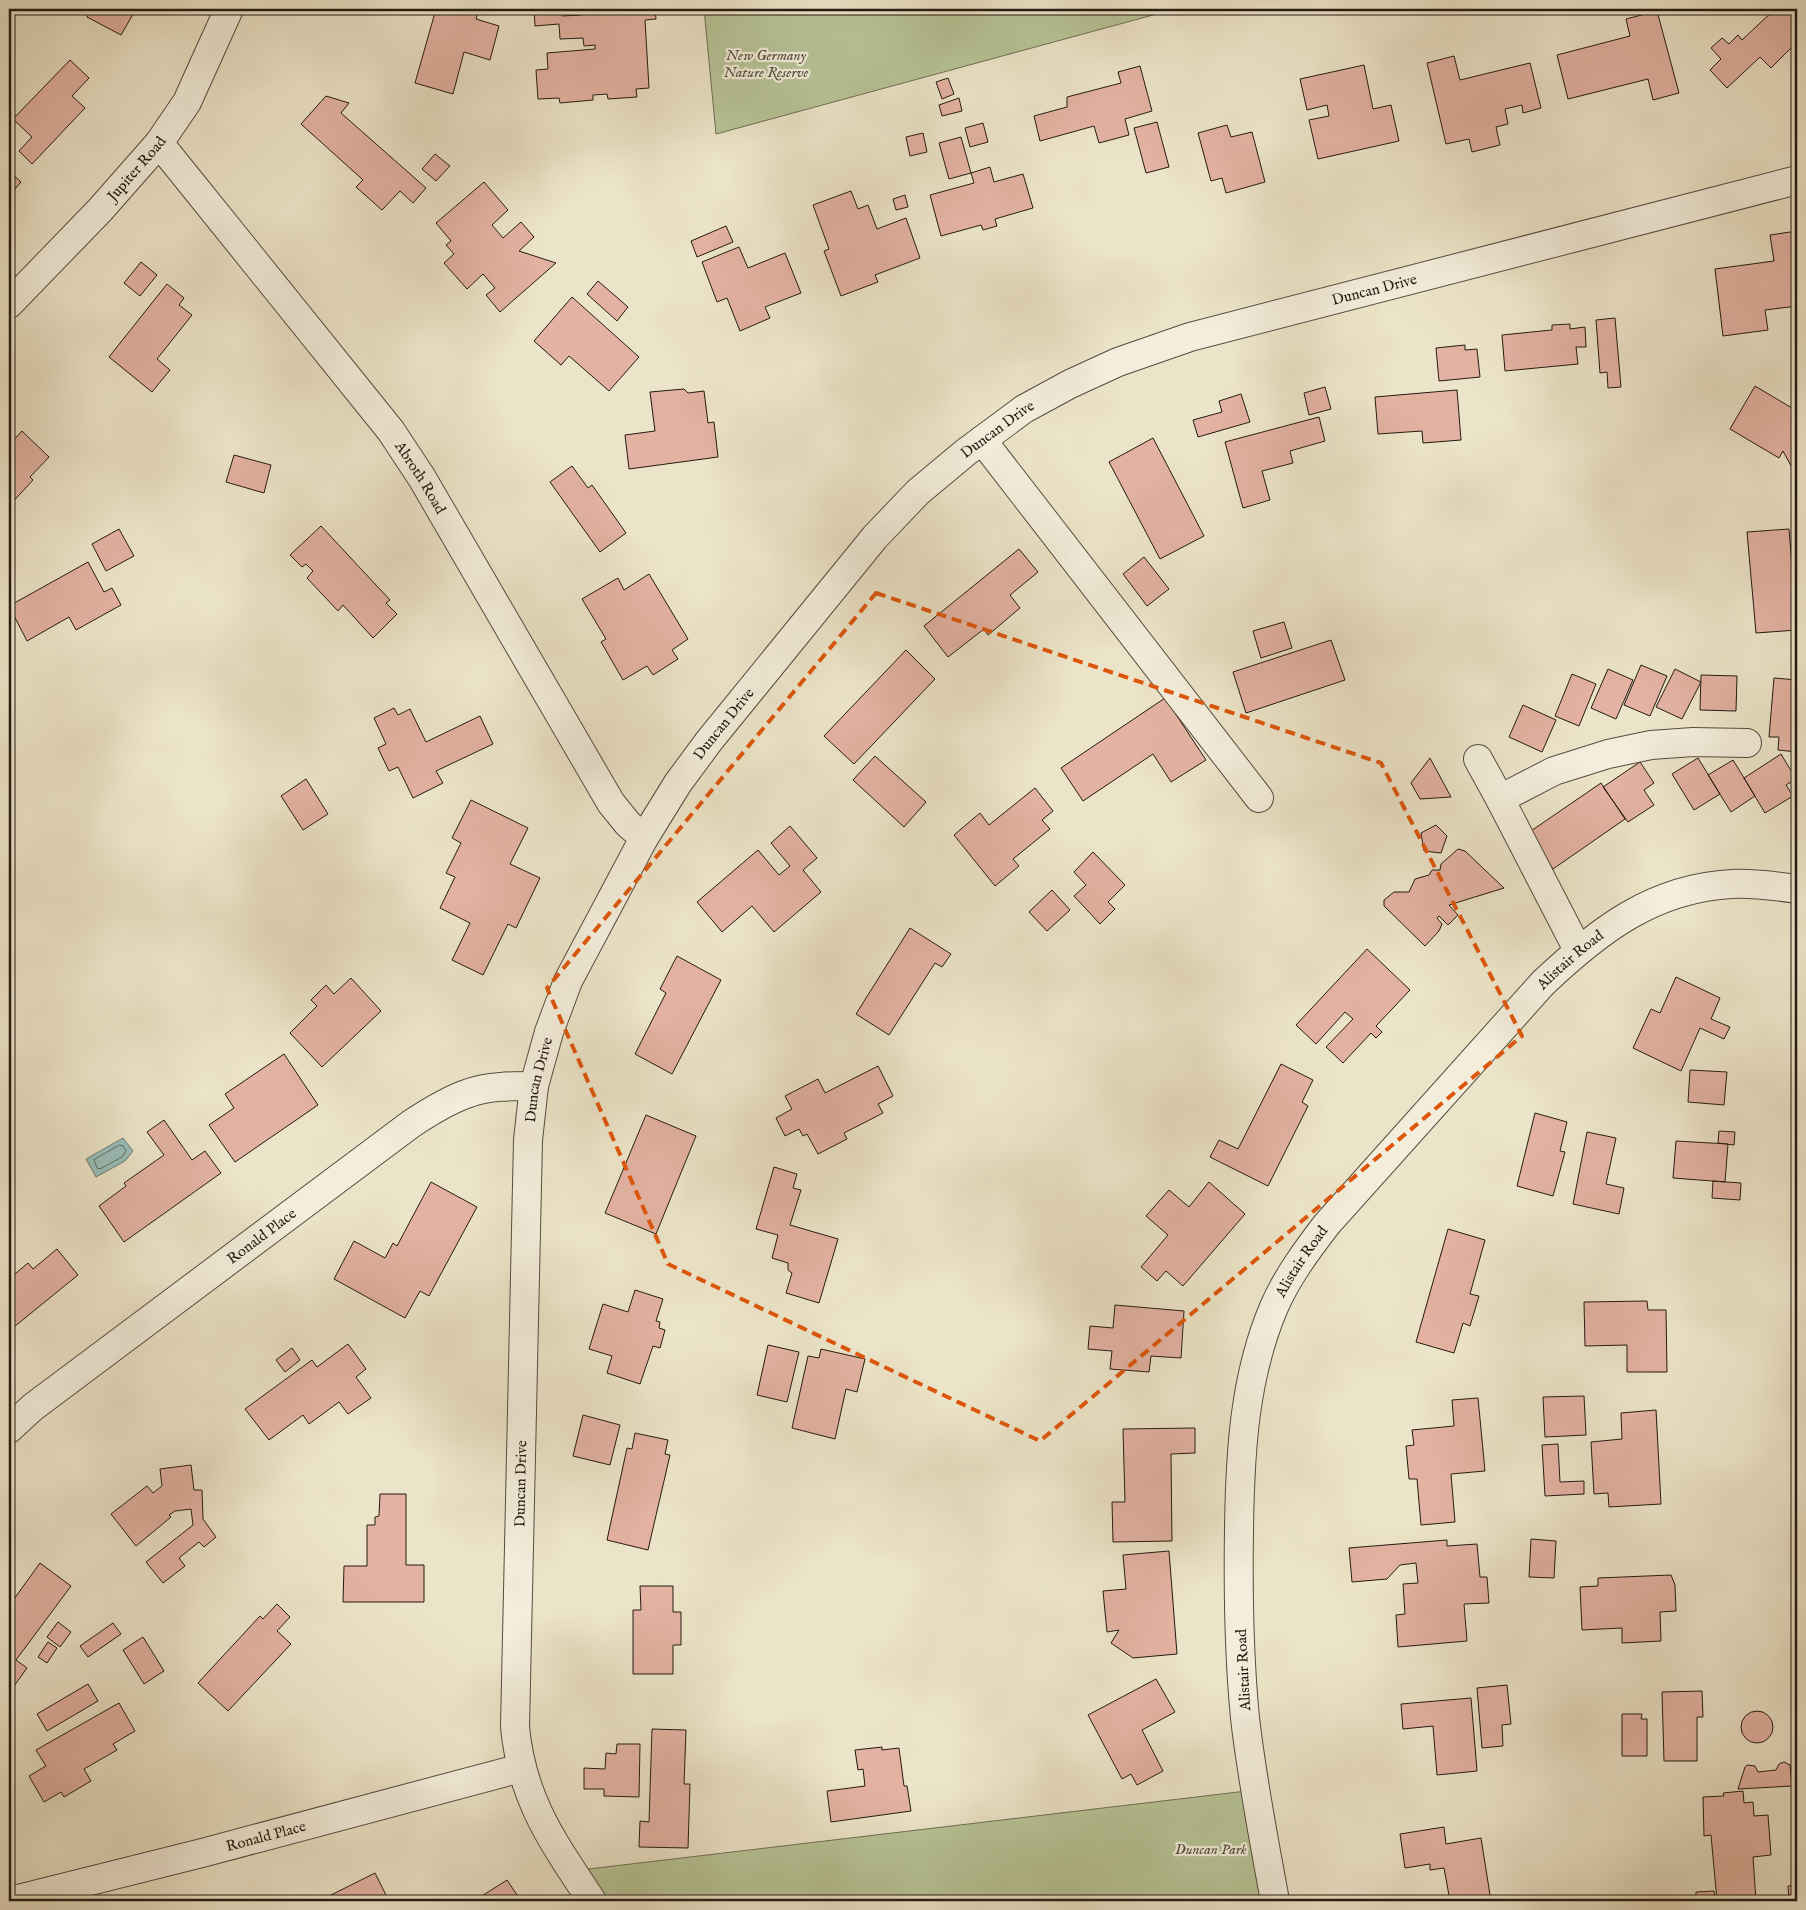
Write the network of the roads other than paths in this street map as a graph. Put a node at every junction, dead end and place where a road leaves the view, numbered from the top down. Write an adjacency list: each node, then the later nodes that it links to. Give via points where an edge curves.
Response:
1 (229, 9): 2 (street, Jupiter Road, via 186,102)
2 (159, 143): 4 (street, Jupiter Road, via 100,210); 10 (street, Abroth Road, via 390,431 422,478 611,803)
3 (1797, 180): 5 (street, Duncan Drive, via 1190,337 1118,362 1070,384 1024,409)
4 (9, 304)
5 (982, 440): 8 (street); 10 (street, Duncan Drive, via 918,492 875,536 709,741)
6 (1747, 743): 9 (street, via 1651,745 1608,754 1554,771)
7 (1478, 759): 9 (street)
8 (1259, 798)
9 (1500, 799): 12 (street)
10 (644, 838): 13 (street, Duncan Drive, via 568,980)
11 (1797, 889): 12 (street, Alistair Road, via 1734,884 1705,886 1677,893 1629,914)
12 (1578, 950): 18 (street, Alistair Road, via 1543,983 1327,1224 1301,1258 1274,1306 1261,1345 1243,1425 1239,1576 1245,1718)
13 (534, 1086): 14 (street, Ronald Place, via 470,1092 411,1124 33,1407); 15 (street, Duncan Drive, via 528,1140 515,1717)
14 (9, 1429)
15 (521, 1768): 16 (street, Ronald Place); 17 (street, Duncan Drive, via 540,1818)
16 (10, 1901)
17 (592, 1901)
18 (1274, 1901)

